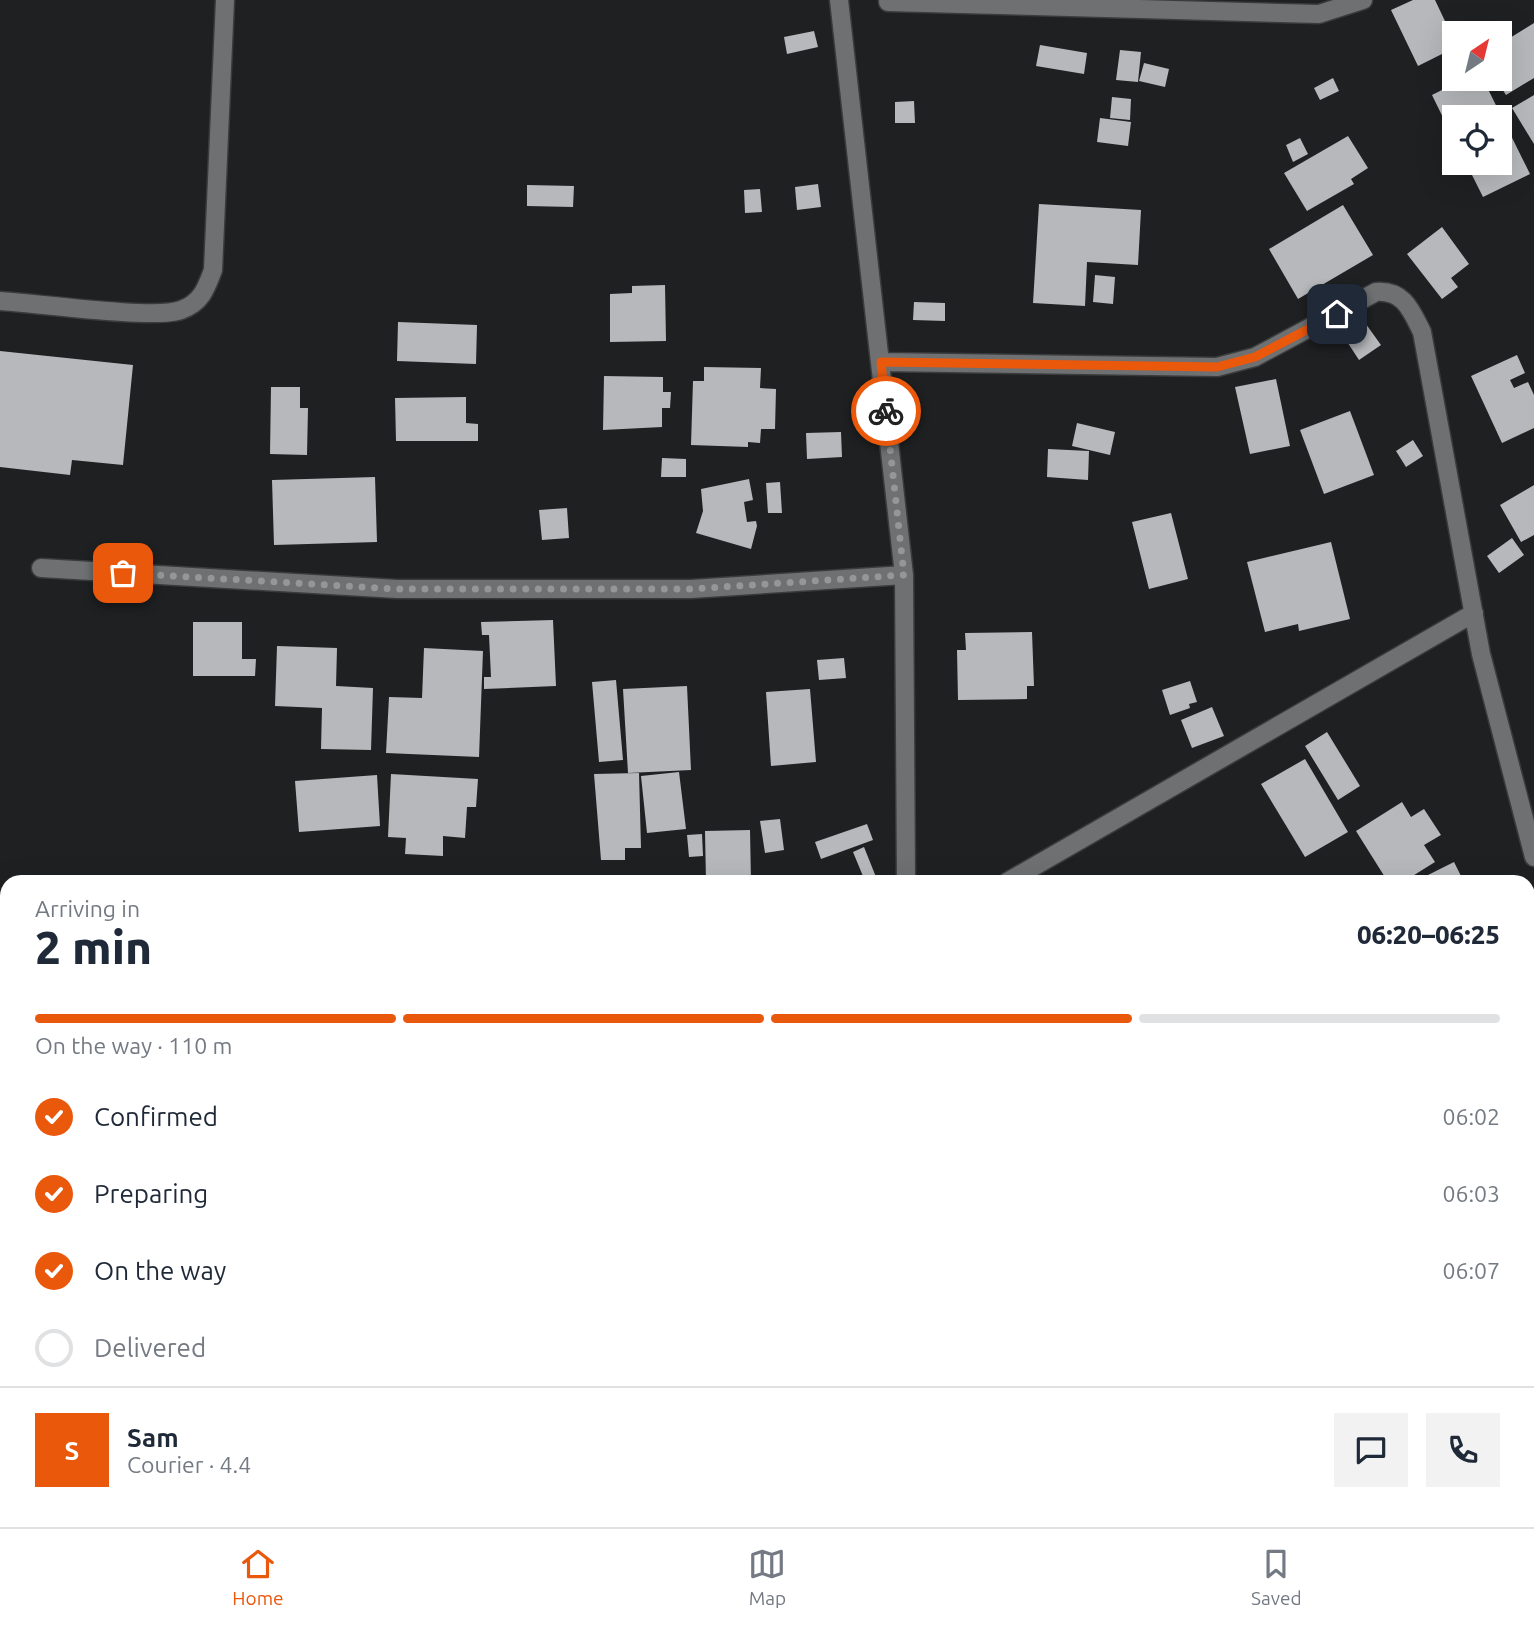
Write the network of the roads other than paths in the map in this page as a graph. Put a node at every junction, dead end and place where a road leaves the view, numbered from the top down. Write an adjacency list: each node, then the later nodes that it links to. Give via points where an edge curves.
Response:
1 (225, 0): 6 (street, via 213,270 203,296 179,311 143,312)
2 (839, 0): 7 (street)
3 (1363, 0): 5 (street)
4 (888, 2): 5 (street)
5 (1322, 7)
6 (0, 301)
7 (881, 362): 9 (street); 10 (street, via 1217,367 1255,357 1376,292 1389,291 1408,303 1422,332)
8 (41, 568): 9 (street, via 397,589 691,589)
9 (904, 575): 12 (street)
10 (1474, 613): 11 (street); 13 (street)
11 (1534, 857)
12 (906, 875)
13 (1019, 875)

